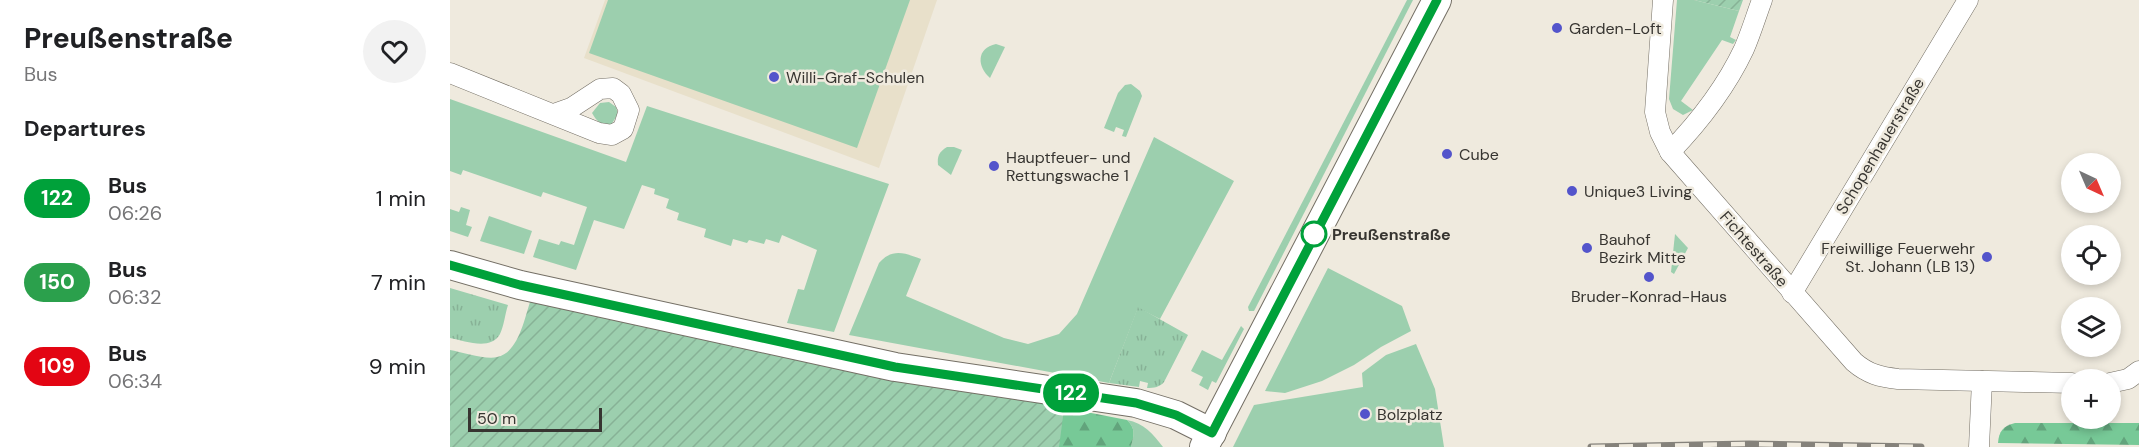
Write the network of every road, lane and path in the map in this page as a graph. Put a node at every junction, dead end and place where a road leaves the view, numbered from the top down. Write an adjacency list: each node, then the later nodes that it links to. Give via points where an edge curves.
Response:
1 (1437, 0): 14 (street)
2 (1663, 0): 7 (street, Fichtestraße, via 1655,112)
3 (1762, 0): 7 (street, via 1744,49 1725,83)
4 (1968, 0): 9 (street, Schopenhauerstraße)
5 (450, 73): 6 (street)
6 (554, 114)
7 (1670, 152): 9 (street, Fichtestraße)
8 (450, 265): 14 (street, via 520,285 885,365 1136,403 1176,415)
9 (1792, 293): 11 (street, Fichtestraße, via 1864,370 1898,379)
10 (2139, 371): 12 (street)
11 (1982, 381): 13 (street, Fichtestraße); 15 (street)
12 (2121, 381)
13 (2061, 383)
14 (1208, 440)
15 (1979, 440)

